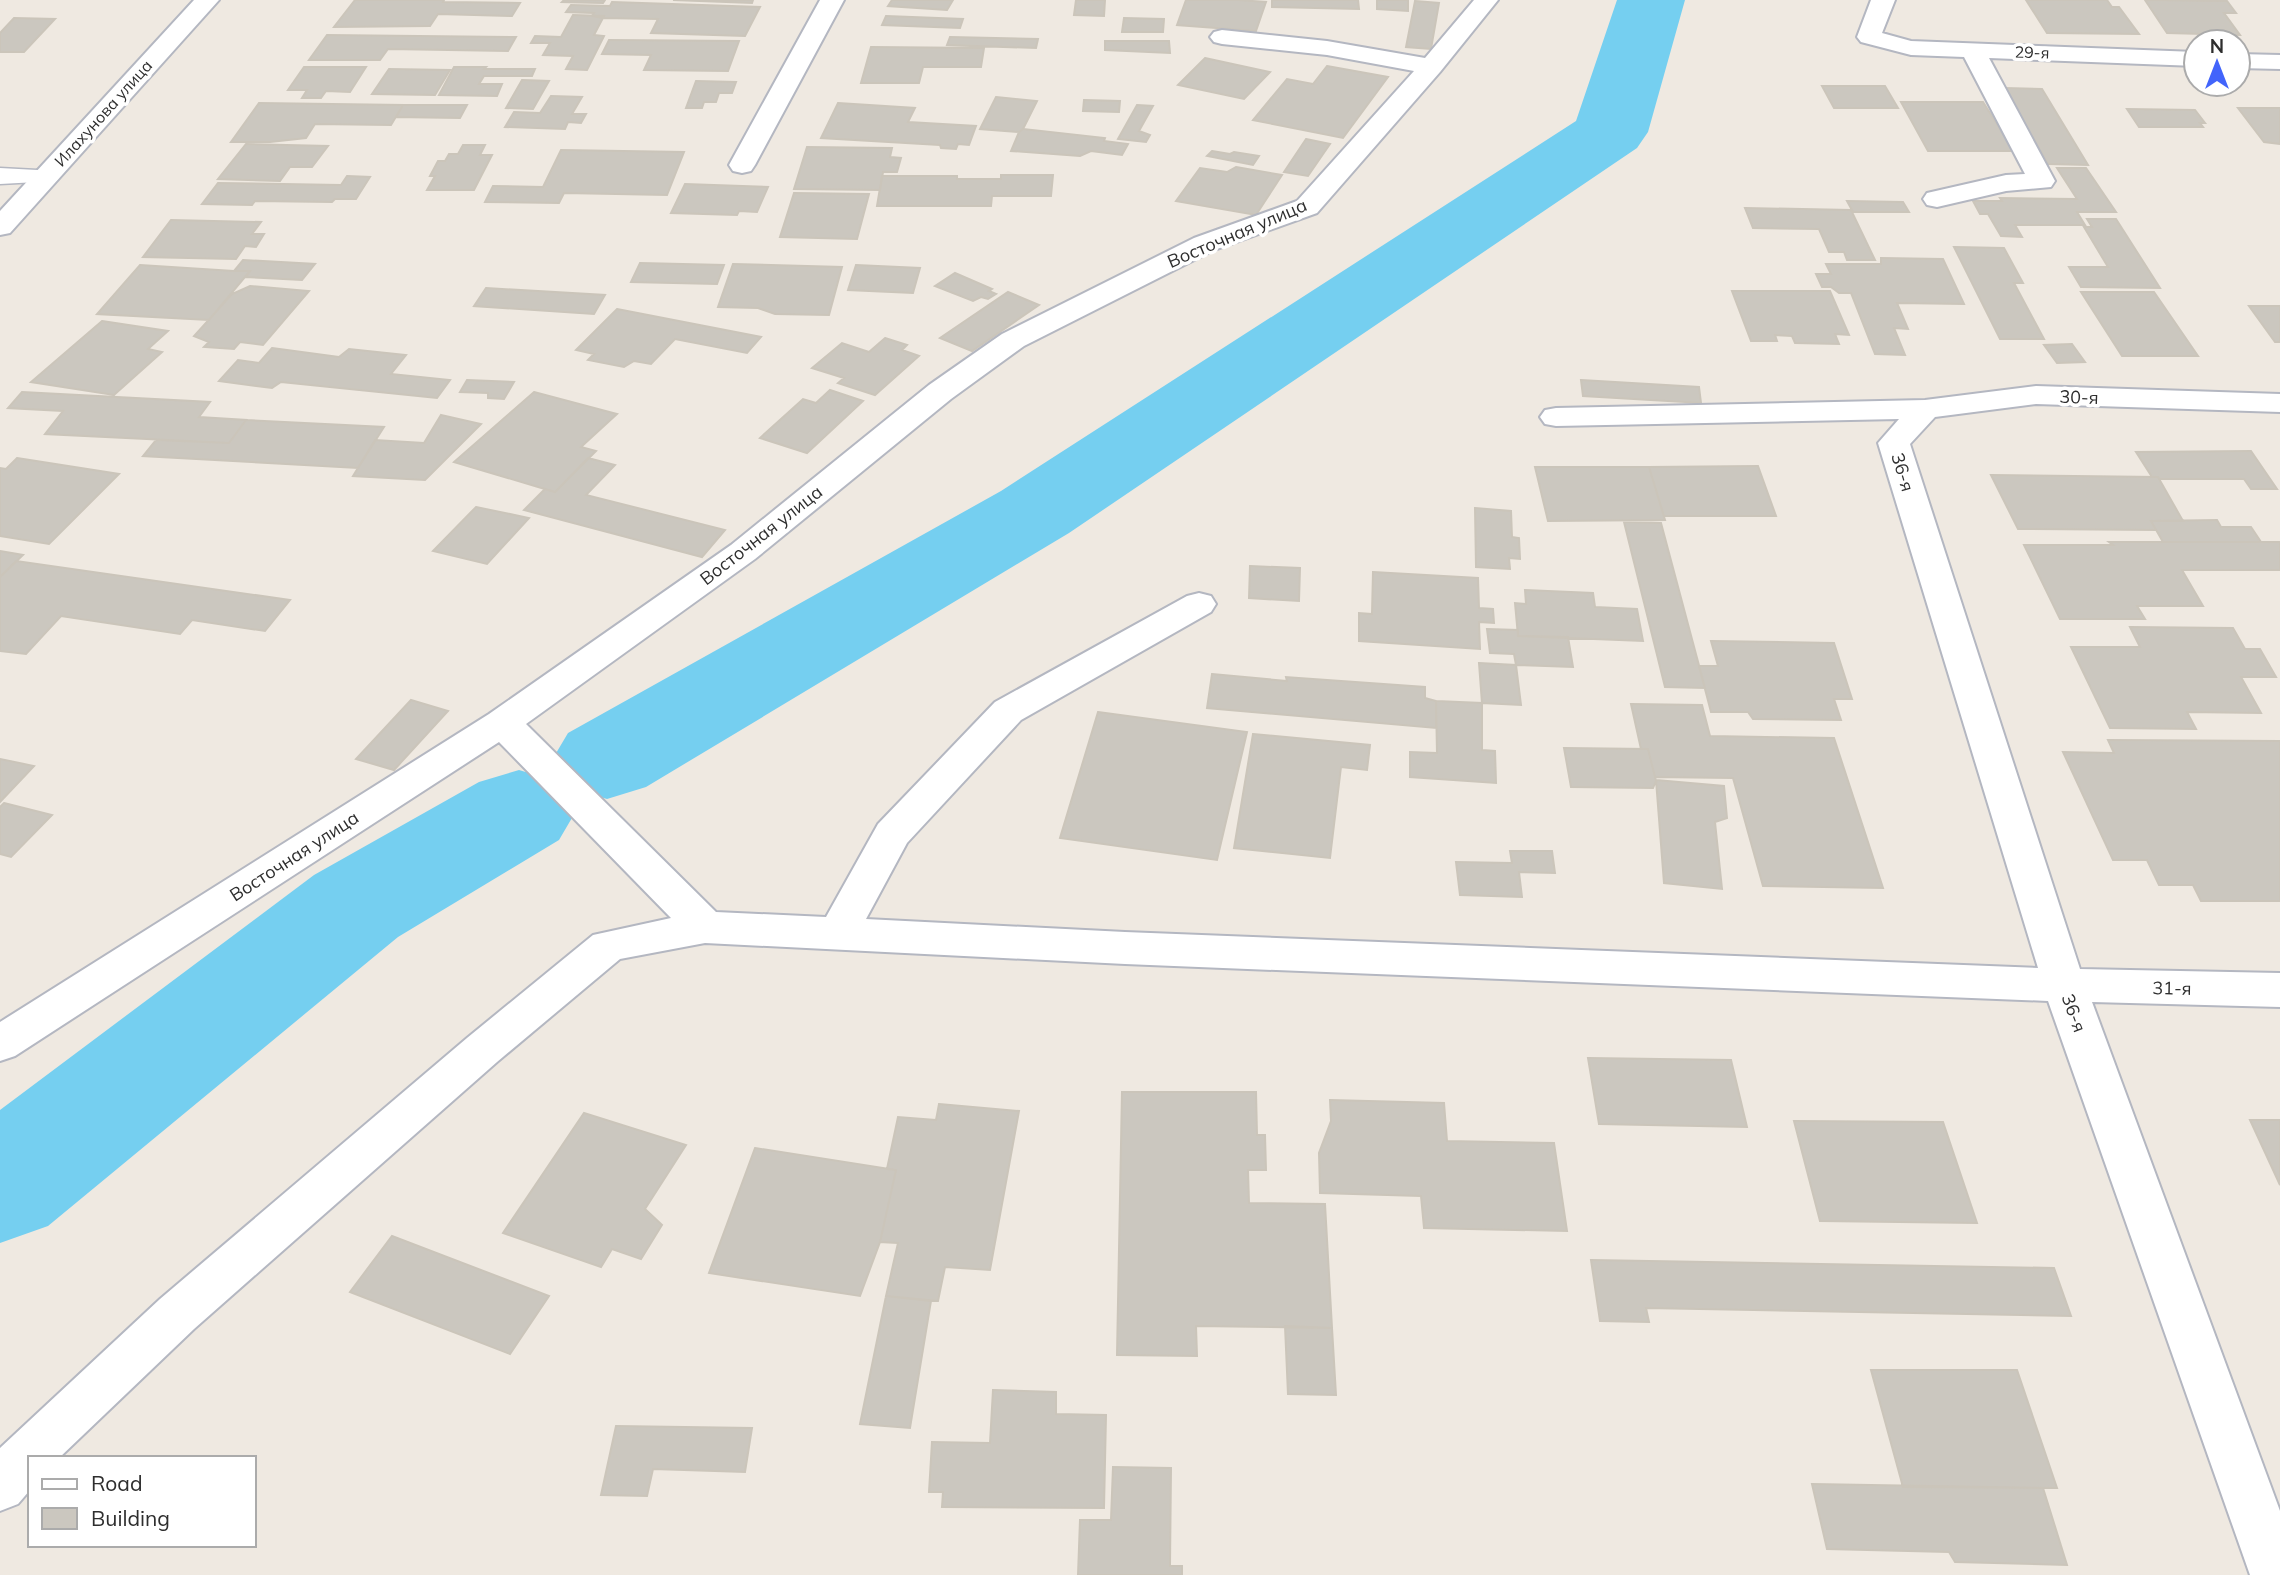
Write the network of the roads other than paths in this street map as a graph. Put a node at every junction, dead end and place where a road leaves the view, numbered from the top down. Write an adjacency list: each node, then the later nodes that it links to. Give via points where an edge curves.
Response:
1 (207, 0): 13 (street, Илахунова улица)
2 (832, 0): 11 (street)
3 (1486, 0): 10 (street, Восточная улица)
4 (1883, 0): 6 (street, 29-я, via 1869,37 1911,48)
5 (1222, 37): 10 (street, via 1303,44)
6 (1972, 50): 7 (street, 29-я); 14 (street, via 2042,181 2006,183)
7 (2182, 58)
8 (2252, 61): 9 (street)
9 (2280, 62)
10 (1431, 67): 22 (street, Восточная улица, via 1307,207 1204,244 1013,340 940,392 743,552)
11 (742, 165)
12 (0, 176): 13 (lane)
13 (47, 176): 15 (street, Илахунова улица)
14 (1937, 199)
15 (0, 227)
16 (2280, 403): 17 (street, 30-я, via 2036,396)
17 (1925, 409): 18 (street, 30-я); 20 (street)
18 (1827, 411): 19 (street, 30-я); 20 (street, via 1871,425)
19 (1556, 417)
20 (1894, 443): 25 (street, 36-я)
21 (1199, 604): 24 (street, via 1008,711 892,834)
22 (502, 723): 23 (street); 27 (street, Восточная улица)
23 (705, 927): 24 (street, 31-я); 28 (street, 31-я, via 608,946 177,1314 32,1449)
24 (837, 934): 25 (street, 31-я)
25 (2064, 985): 26 (street, 31-я); 29 (street, 36-я)
26 (2280, 990)
27 (0, 1044)
28 (0, 1486)
29 (2277, 1575)

